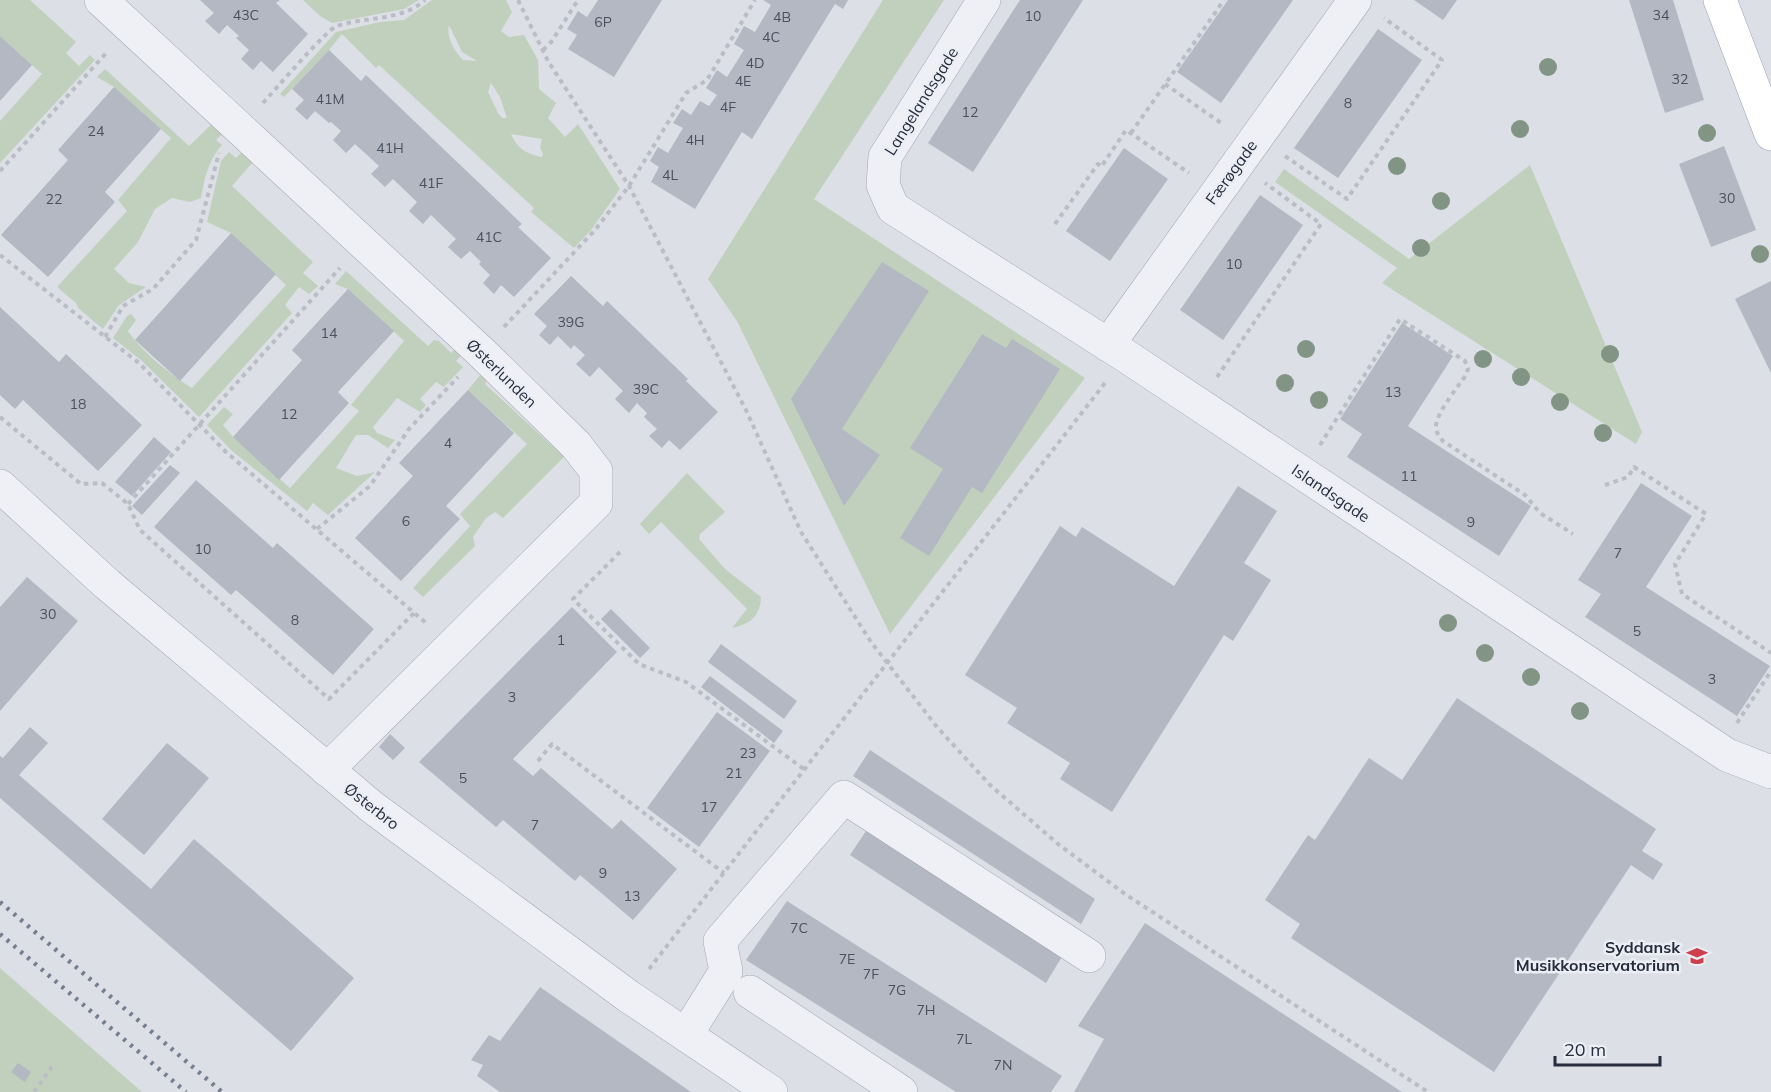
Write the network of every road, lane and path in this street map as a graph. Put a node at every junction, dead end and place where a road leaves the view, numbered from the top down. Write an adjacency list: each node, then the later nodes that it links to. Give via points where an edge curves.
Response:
1 (101, 0): 10 (street, Østerlunden)
2 (425, 0): 13 (path, via 400,14 334,26)
3 (518, 0): 11 (path)
4 (578, 0): 11 (path)
5 (755, 0): 18 (path, via 707,80 686,93)
6 (984, 0): 20 (street, Langelandsgade, via 885,157 883,185)
7 (1224, 0): 12 (path)
8 (1720, 0): 15 (main road)
9 (1366, 7): 16 (street, Færøgade); 16 (path, via 1443,60 1347,199)
10 (130, 27): 13 (street, Østerlunden); 17 (path)
11 (543, 50): 18 (path)
12 (1165, 84): 14 (path); 16 (path)
13 (240, 128): 22 (street, Østerlunden); 24 (path, via 217,156 196,240 153,289 123,306)
14 (1131, 133): 19 (path); 21 (path, via 1126,130)
15 (1771, 134)
16 (1249, 148): 19 (street, Færøgade); 27 (path, via 1321,224)
17 (0, 171)
18 (629, 186): 26 (path, via 595,230); 40 (path, via 746,410 801,532)
19 (1217, 193): 25 (street, Færøgade)
20 (893, 208): 25 (street, Islandsgade)
21 (1055, 224)
22 (363, 242): 26 (street, Østerlunden); 29 (path)
23 (0, 255): 24 (path)
24 (105, 337): 29 (path, via 139,363)
25 (1117, 351): 27 (street, Islandsgade); 40 (path)
26 (481, 352): 34 (path, via 410,429 370,486); 38 (street, Østerlunden, via 576,445 596,471 596,503)
27 (1198, 404): 30 (street, Islandsgade)
28 (0, 417): 33 (path, via 81,483 102,483)
29 (199, 427): 33 (path); 34 (path)
30 (1302, 474): 35 (path, via 1400,319 1465,361 1468,369 1437,418 1438,435 1525,495 1540,513); 42 (street, Islandsgade)
31 (1605, 485): 39 (path, via 1628,477 1634,467 1706,514 1675,564 1682,594)
32 (0, 486): 44 (street, Østerbro, via 107,584)
33 (128, 504): 37 (path, via 140,530 329,699)
34 (316, 529): 37 (path)
35 (1573, 534)
36 (620, 552): 45 (path, via 573,599 639,664 686,682)
37 (414, 613): 38 (path)
38 (453, 644): 44 (street, Østerlunden)
39 (1771, 653)
40 (888, 664): 45 (path); 56 (path, via 937,727 990,785 1058,844 1125,894)
41 (1771, 671): 42 (path)
42 (1719, 750): 46 (street, Islandsgade)
43 (538, 761): 47 (path, via 552,744)
44 (327, 770): 50 (street, Østerbro)
45 (805, 770): 47 (path)
46 (1771, 772)
47 (724, 873): 50 (path)
48 (1089, 956): 51 (street, via 844,797 720,941 726,971)
49 (750, 992): 55 (street)
50 (628, 996): 51 (street, Østerbro)
51 (686, 1035): 54 (street, Østerbro)
52 (52, 1067): 53 (path)
53 (34, 1092)
54 (771, 1092)
55 (901, 1092)
56 (1428, 1092)

